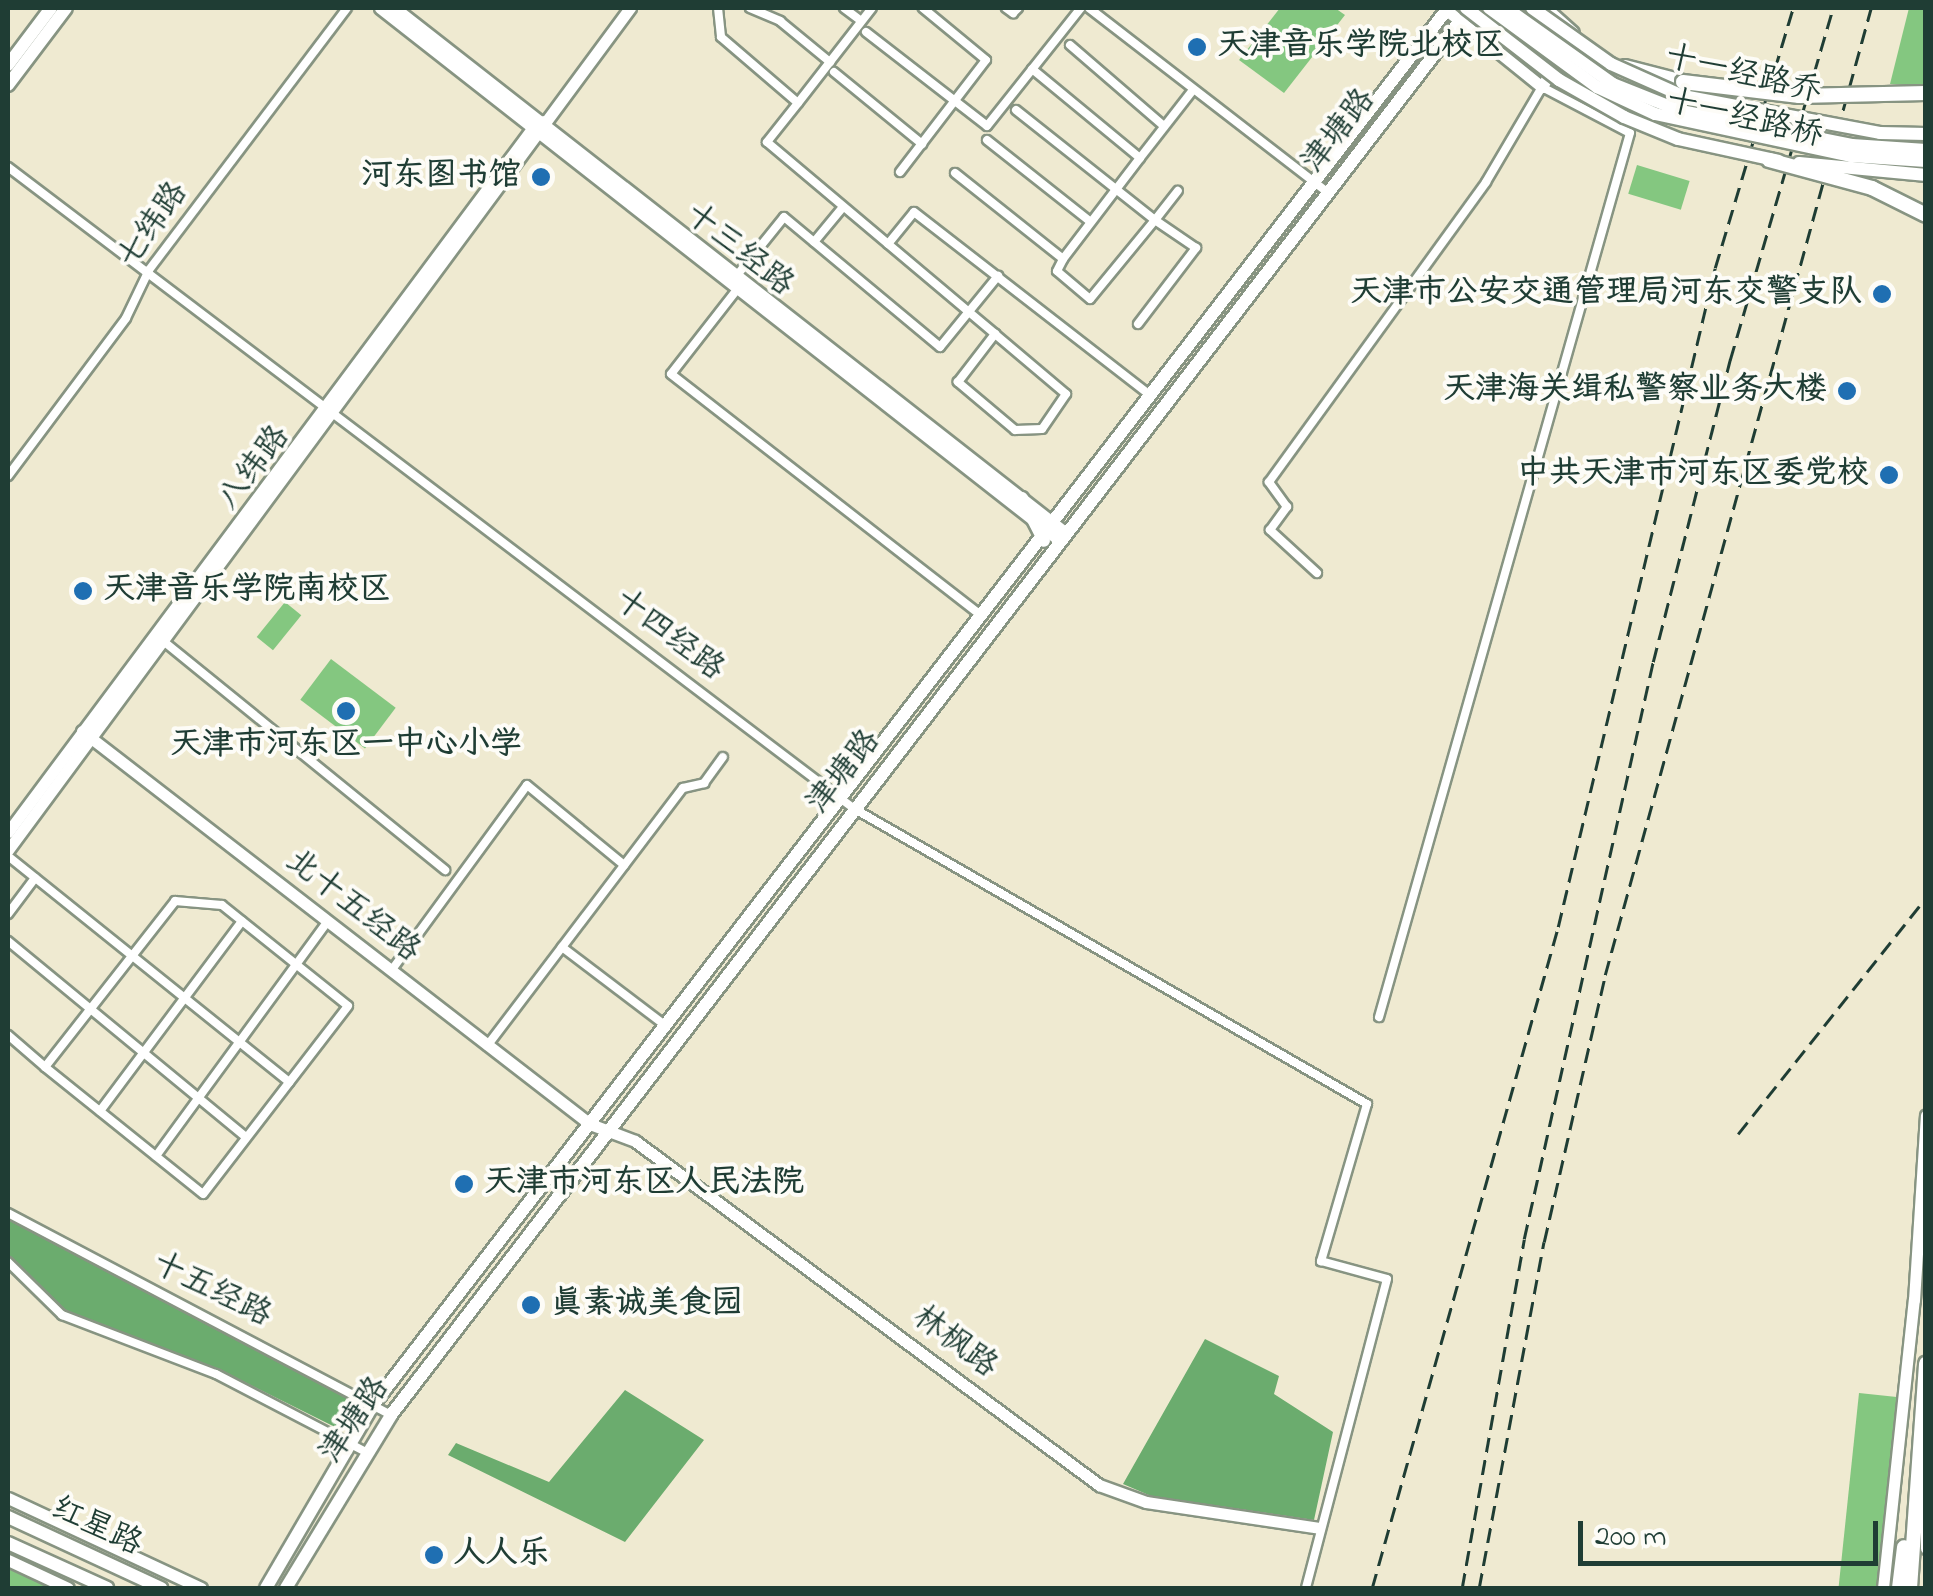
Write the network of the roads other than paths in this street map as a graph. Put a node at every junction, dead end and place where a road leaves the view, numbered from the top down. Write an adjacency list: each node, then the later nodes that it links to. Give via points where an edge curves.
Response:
1 (50, 8): 28 (main road)
2 (66, 8): 31 (main road)
3 (348, 8): 64 (street, 七纬路)
4 (380, 8): 39 (street)
5 (395, 8): 39 (street, 十三经路)
6 (630, 8): 37 (street, 八纬路)
7 (718, 8): 36 (street, via 721,37)
8 (750, 8): 26 (street, via 780,21)
9 (844, 8): 22 (street)
10 (872, 8): 22 (street)
11 (923, 8): 35 (street, via 986,60)
12 (1006, 8): 13 (street, via 1013,14)
13 (1018, 8)
14 (1081, 8): 29 (street)
15 (1090, 8): 33 (street)
16 (1446, 8): 23 (street); 53 (main road, 津塘路)
17 (1468, 8): 23 (main road, 津塘路); 47 (main road, 十一经路桥, bridge, via 1604,107 1678,139)
18 (1489, 8): 48 (main road, 十一经路桥, bridge, via 1596,87 1655,114 1851,156)
19 (1506, 8): 45 (main road, 十一经路桥, bridge, via 1587,68 1670,107 1852,145)
20 (1532, 8): 27 (main road, 十一经路乔, bridge)
21 (1546, 8): 32 (street, via 1574,31)
22 (861, 21): 26 (street)
23 (1460, 22): 32 (street); 56 (main road, 津塘路)
24 (866, 32): 35 (street)
25 (1070, 46): 40 (street)
26 (830, 62): 36 (street)
27 (1611, 64): 34 (highway, bridge, via 1753,93); 41 (main road, 十一经路乔, bridge, via 1683,96 1866,131)
28 (8, 65)
29 (1032, 69): 35 (street, via 987,126); 46 (street)
30 (834, 72): 44 (street)
31 (8, 85)
32 (1542, 86): 77 (street, via 1486,182 1269,482 1286,507 1270,530); 99 (street, via 1630,133)
33 (1193, 90): 40 (street); 53 (street)
34 (1926, 93)
35 (956, 100): 44 (street)
36 (798, 102): 57 (street, via 766,142)
37 (558, 103): 39 (street, 八纬路); 42 (street, via 557,122)
38 (1016, 110): 54 (street)
39 (540, 124): 42 (street, 十三经路); 66 (street, 十三经路); 71 (street, 八纬路)
40 (1164, 126): 46 (street)
41 (1926, 134)
42 (567, 139): 66 (street, 十三经路)
43 (987, 140): 60 (street)
44 (922, 144): 50 (street)
45 (1926, 150)
46 (1140, 158): 54 (street)
47 (1769, 160): 52 (main road, 十一经路桥, bridge); 58 (highway, bridge, via 1872,188)
48 (1926, 161)
49 (8, 167): 64 (street, 十四经路)
50 (900, 172)
51 (955, 173): 63 (street)
52 (1926, 175)
53 (1313, 182): 56 (street); 70 (main road, 津塘路)
54 (1115, 190): 59 (street); 60 (street)
55 (1178, 192): 59 (street)
56 (1328, 193): 75 (main road, 津塘路)
57 (843, 207): 61 (street); 62 (street)
58 (1926, 215)
59 (1155, 220): 63 (street, via 1090,299 1057,271); 68 (street, via 1196,248)
60 (1091, 222): 63 (street)
61 (814, 242): 66 (street, via 784,217); 67 (street, via 940,347)
62 (888, 244): 65 (street, via 914,212); 67 (street)
63 (1063, 258)
64 (149, 270): 71 (street, 十四经路); 72 (street, 七纬路, via 126,318)
65 (998, 276): 67 (street); 70 (street)
66 (739, 280): 73 (street, 十三经路); 78 (street, via 671,374)
67 (968, 312): 69 (street)
68 (1138, 324)
69 (995, 334): 69 (street, via 1066,394 1042,429 1015,430 958,382)
70 (1151, 396): 74 (main road, 津塘路)
71 (327, 410): 79 (street, 八纬路); 80 (street, 八纬路); 82 (street, 十四经路)
72 (8, 476)
73 (1019, 502): 74 (main road); 76 (street, via 1032,531)
74 (1047, 529): 75 (street); 76 (main road)
75 (1063, 537): 76 (main road, 津塘路)
76 (1033, 563): 78 (main road, 津塘路); 83 (main road, 津塘路)
77 (1317, 574)
78 (982, 616): 82 (main road, 津塘路)
79 (162, 640): 80 (street, 八纬路); 87 (street)
80 (86, 734): 84 (street, 八纬路); 85 (street, 八纬路); 91 (street, 北十五经路)
81 (723, 757): 86 (street, via 704,783 683,788)
82 (841, 798): 83 (street, 十四经路); 100 (main road, 津塘路)
83 (853, 808): 111 (main road, 津塘路); 126 (street, 十四经路, via 1366,1104 1320,1261 1386,1279)
84 (8, 832)
85 (8, 853): 88 (street)
86 (624, 865): 93 (street); 96 (street, via 527,785)
87 (446, 870)
88 (36, 878): 89 (street); 94 (street)
89 (8, 914)
90 (242, 921): 94 (street, via 222,905 175,901); 95 (street); 97 (street)
91 (327, 922): 95 (street); 96 (street, 北十五经路)
92 (8, 941): 98 (street)
93 (562, 948): 100 (street); 103 (street)
94 (133, 955): 97 (street); 98 (street)
95 (294, 963): 102 (street); 106 (street, via 348,1006)
96 (391, 972): 103 (street, 北十五经路)
97 (187, 1000): 102 (street); 104 (street)
98 (93, 1006): 104 (street); 105 (street)
99 (1379, 1017)
100 (666, 1026): 110 (main road, 津塘路)
101 (8, 1035): 105 (street)
102 (239, 1042): 106 (street); 107 (street)
103 (487, 1046): 110 (street, 北十五经路)
104 (147, 1051): 107 (street); 108 (street)
105 (44, 1067): 108 (street)
106 (289, 1082): 112 (street)
107 (201, 1094): 112 (street); 113 (street)
108 (100, 1111): 113 (street)
109 (1926, 1115): 114 (street)
110 (590, 1124): 111 (street, 林枫路); 119 (main road, 津塘路)
111 (605, 1132): 120 (main road, 津塘路); 126 (street, 林枫路, via 636,1141 1099,1485 1146,1502)
112 (246, 1137): 113 (street, via 203,1194)
113 (156, 1156)
114 (1924, 1206): 137 (street)
115 (8, 1213): 119 (street, 十五经路)
116 (8, 1262): 121 (street, via 62,1315 216,1374)
117 (1926, 1364): 118 (highway)
118 (1924, 1388): 138 (highway); 139 (highway)
119 (373, 1405): 120 (street, 十五经路); 121 (main road, 津塘路)
120 (390, 1415): 122 (main road, 津塘路)
121 (349, 1442): 122 (street); 134 (main road, 津塘路)
122 (366, 1452): 135 (main road, 津塘路)
123 (1926, 1468): 128 (street)
124 (8, 1498): 133 (street)
125 (8, 1517): 132 (main road, 红星路)
126 (1318, 1528): 136 (street)
127 (8, 1542): 131 (main road, 红星路)
128 (1926, 1548)
129 (8, 1560): 130 (street)
130 (68, 1588)
131 (107, 1588)
132 (161, 1588)
133 (201, 1588)
134 (266, 1588)
135 (286, 1588)
136 (1306, 1588)
137 (1884, 1588)
138 (1898, 1588)
139 (1910, 1588)

